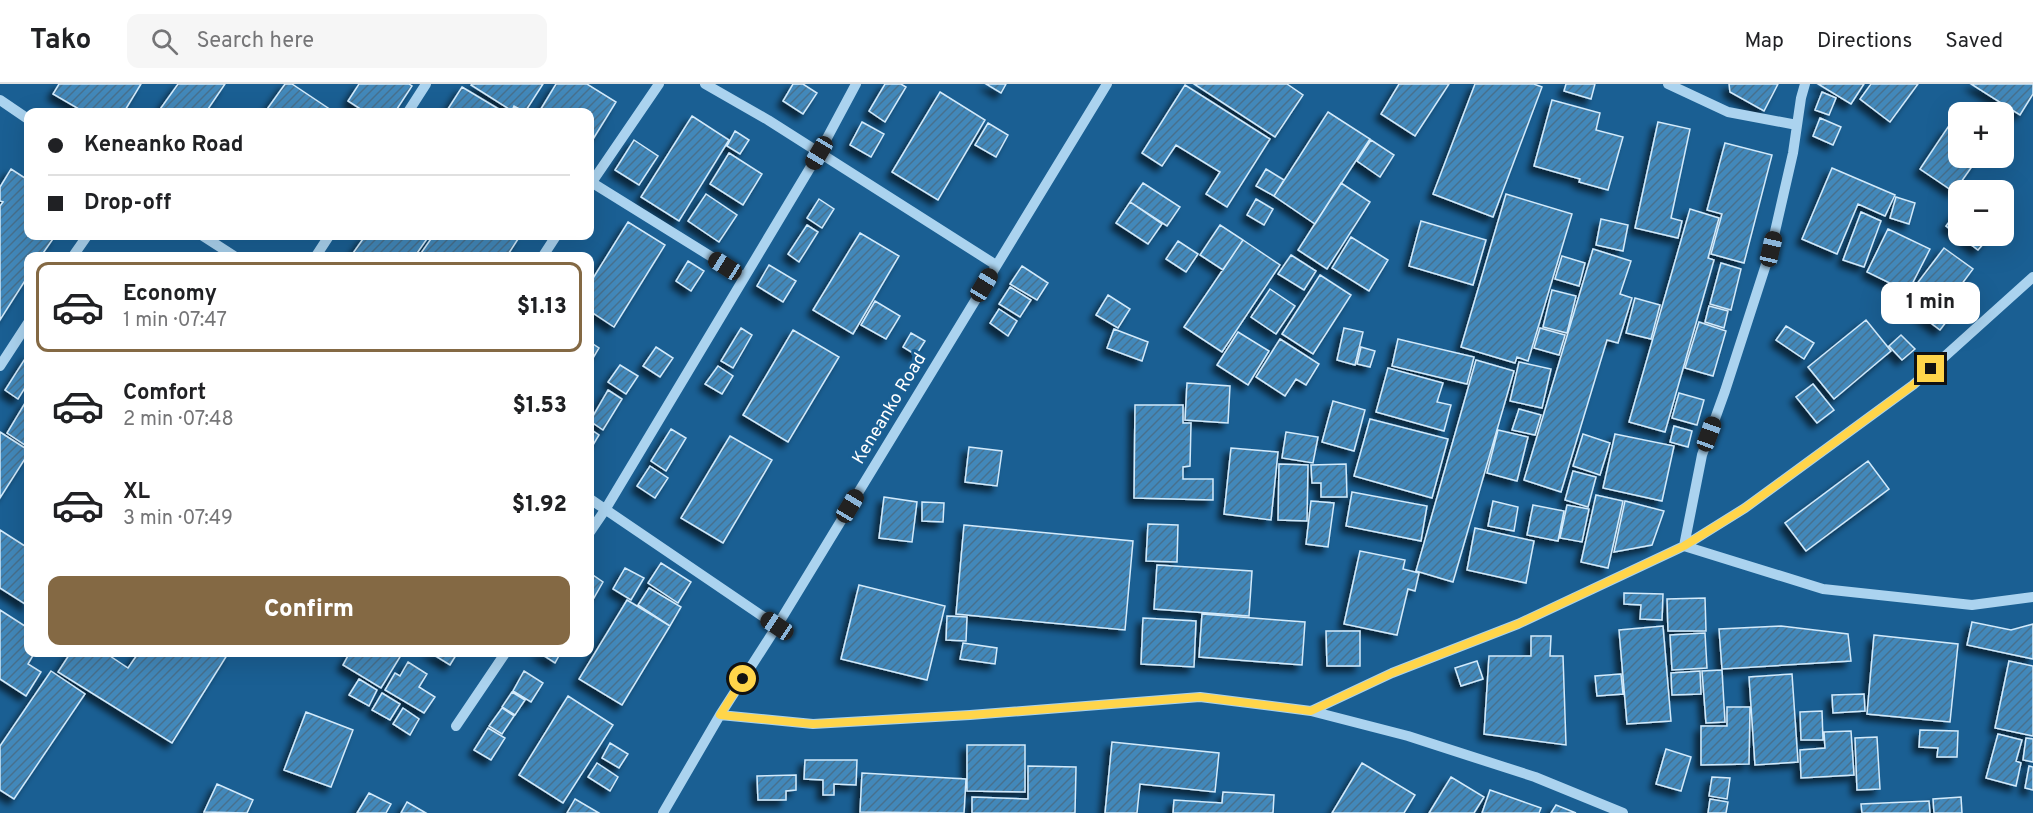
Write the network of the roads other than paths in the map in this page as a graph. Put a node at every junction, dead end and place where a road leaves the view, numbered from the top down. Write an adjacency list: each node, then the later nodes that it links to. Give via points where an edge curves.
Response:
1 (426, 84): 9 (street)
2 (659, 84): 13 (street)
3 (705, 84): 12 (street)
4 (856, 84): 12 (street)
5 (1107, 84): 17 (street, Keneanko Road)
6 (1668, 84): 11 (street, via 1728,112)
7 (1805, 84): 11 (street)
8 (0, 100): 10 (street)
9 (411, 108)
10 (24, 116)
11 (1797, 125): 25 (street, via 1771,249 1701,455)
12 (819, 153): 17 (street); 19 (street)
13 (594, 177)
14 (594, 185): 19 (street)
15 (209, 240): 16 (street)
16 (228, 252)
17 (996, 266): 27 (street, Keneanko Road)
18 (2033, 277): 25 (street, via 1913,385 1745,508)
19 (744, 278): 23 (street)
20 (24, 329): 21 (street)
21 (0, 366)
22 (594, 502): 23 (street)
23 (605, 510): 24 (street); 27 (street)
24 (594, 526)
25 (1684, 546): 26 (street, via 1823,589 1972,605); 29 (street, via 1518,624 1392,673)
26 (2033, 597)
27 (777, 626): 30 (street, Keneanko Road)
28 (503, 657): 31 (street)
29 (1311, 711): 30 (street, via 1200,697 813,724); 33 (street, via 1408,736 1524,774)
30 (720, 715): 32 (street, Keneanko Road)
31 (456, 726)
32 (663, 813)
33 (1623, 813)

